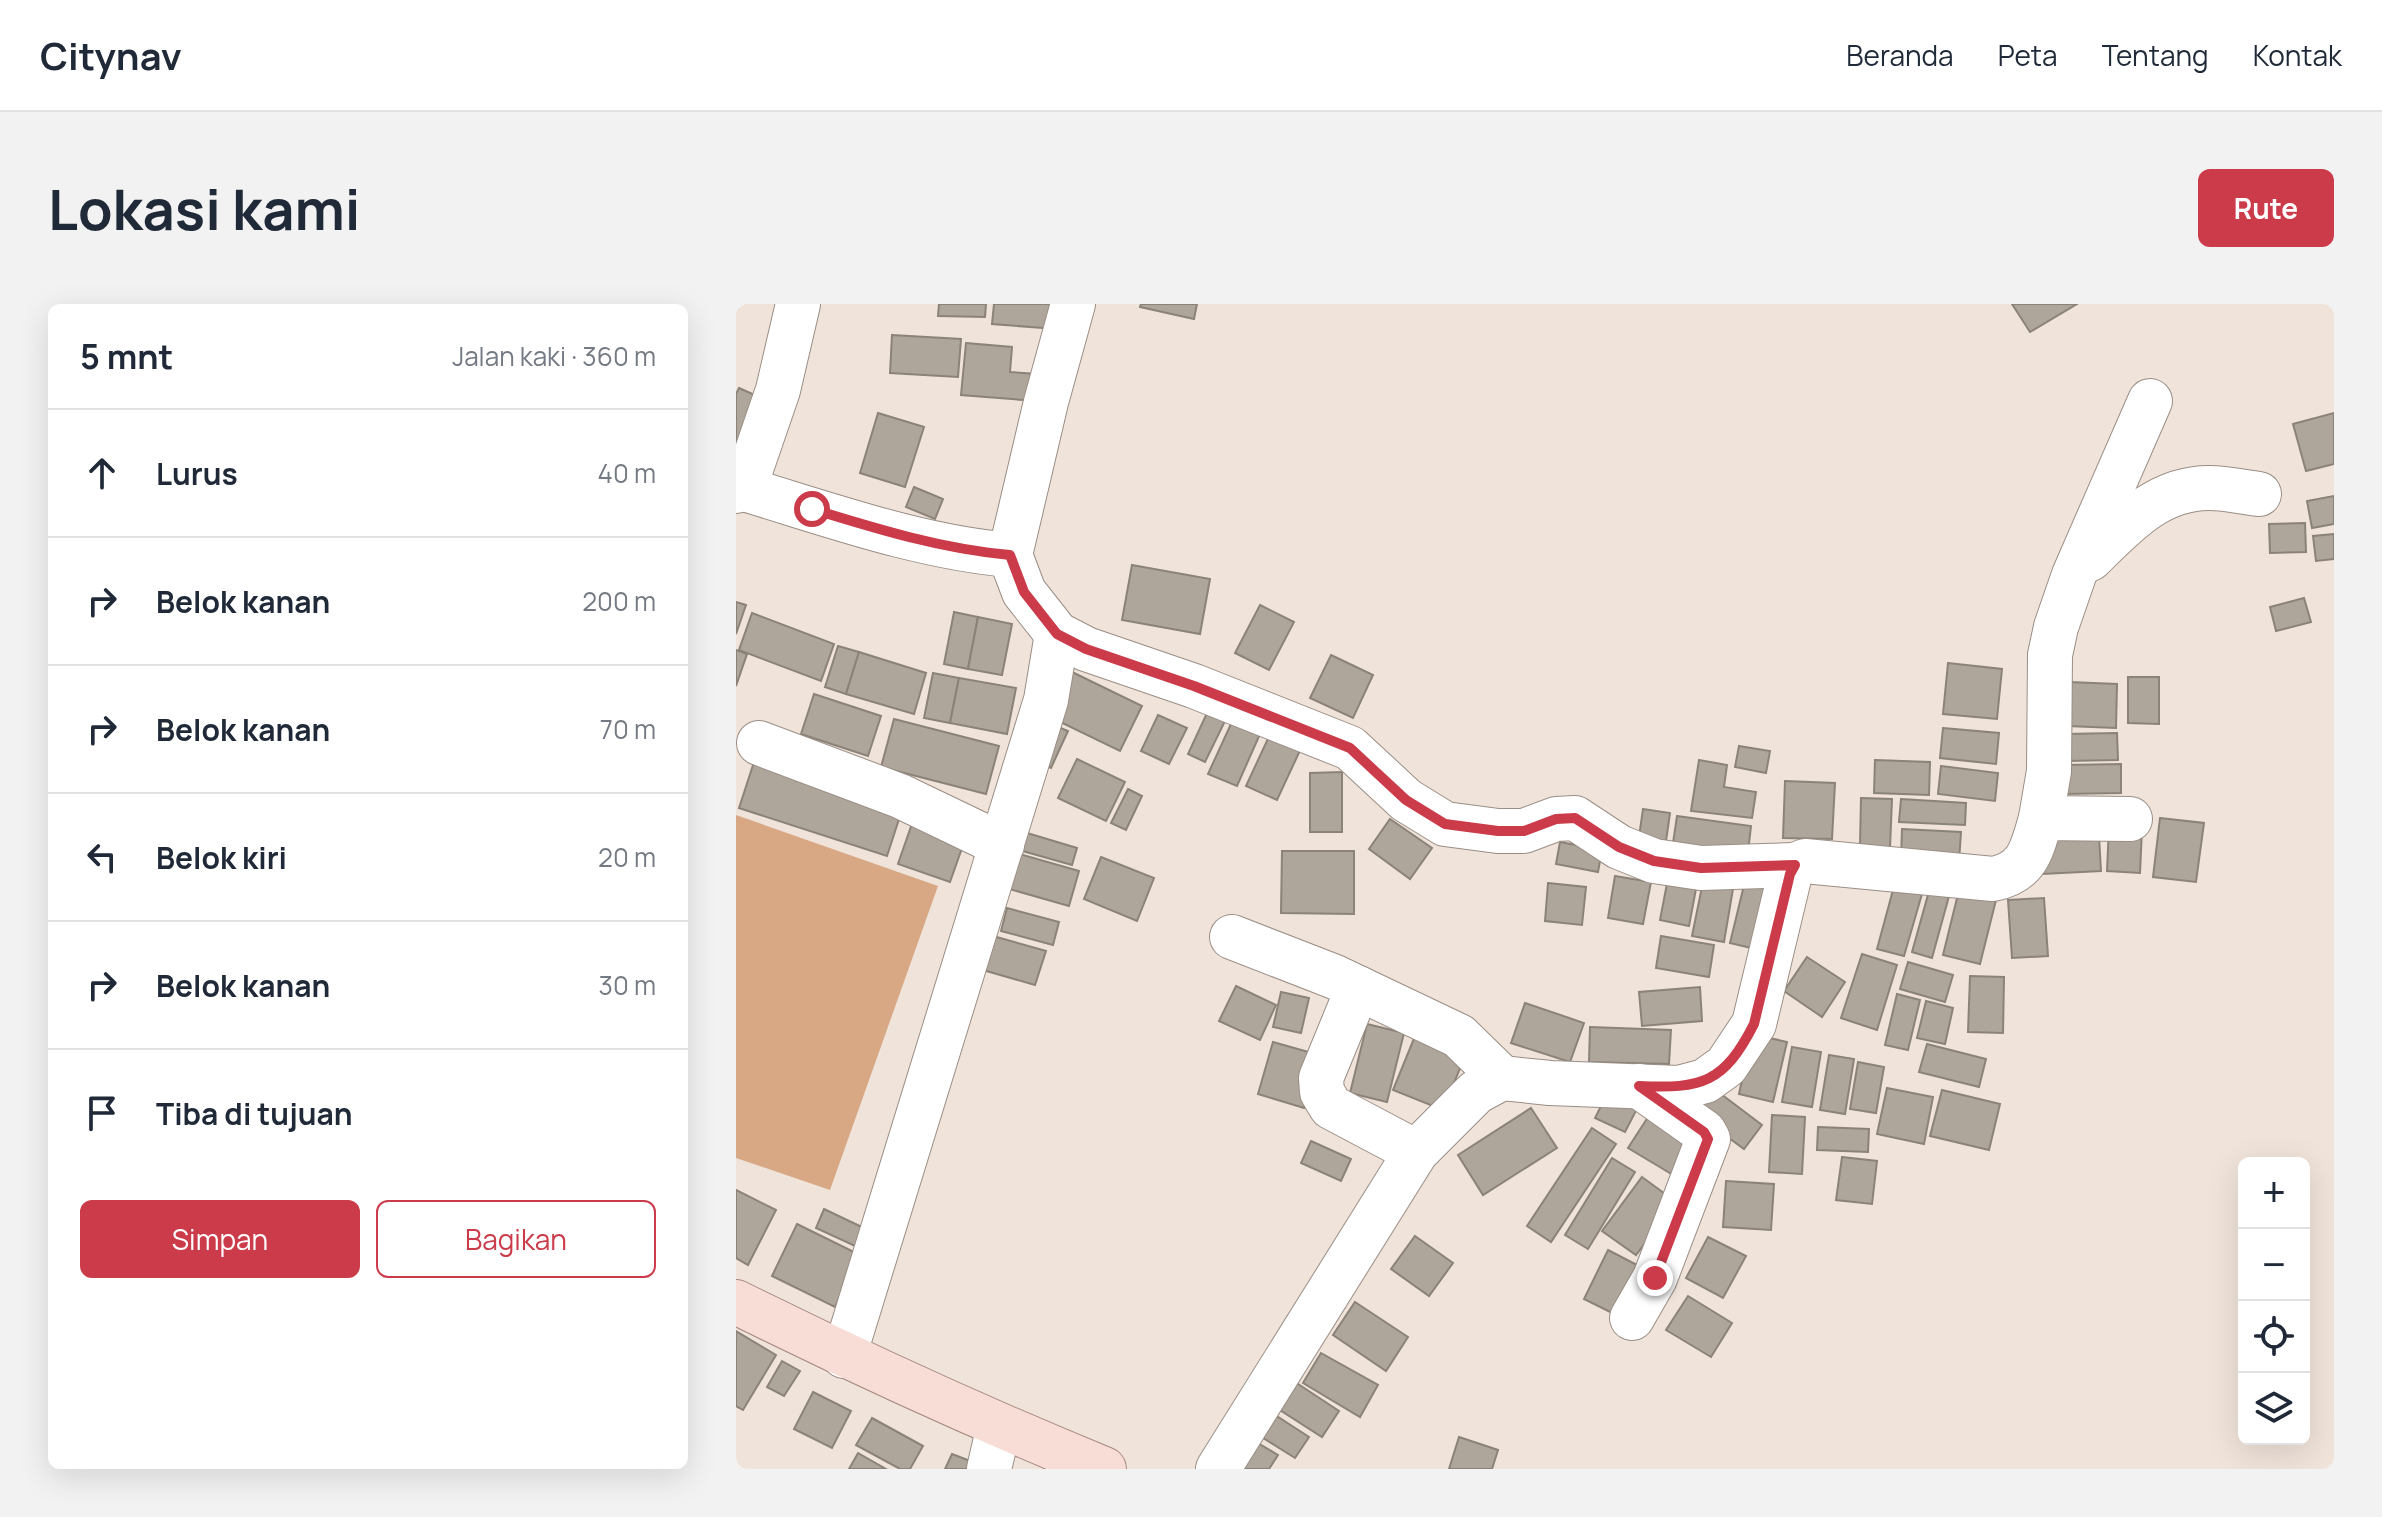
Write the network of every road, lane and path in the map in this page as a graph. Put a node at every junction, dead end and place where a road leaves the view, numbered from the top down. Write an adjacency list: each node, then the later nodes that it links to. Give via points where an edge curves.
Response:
1 (798, 304): 4 (street, via 778,390)
2 (1073, 304): 6 (street)
3 (2150, 401): 7 (street)
4 (740, 490): 6 (street, via 906,536)
5 (2259, 494): 7 (street, via 2212,488 2163,497 2132,518)
6 (1010, 555): 8 (street, via 1024,592)
7 (2074, 575): 10 (street, via 2050,655 2049,771)
8 (1057, 634): 12 (street, via 1046,700); 13 (street, via 1350,748 1406,800 1445,824 1524,831 1575,818 1619,847 1654,861 1701,868)
9 (759, 743): 12 (street, via 900,796)
10 (2041, 818): 11 (street); 13 (street, via 2025,862 2008,876 1977,878 1805,861)
11 (2130, 819)
12 (1002, 845): 21 (street)
13 (1795, 865): 17 (street, via 1746,1040 1726,1066 1705,1081 1679,1088)
14 (1232, 937): 15 (street)
15 (1358, 988): 16 (street, via 1459,1036); 18 (street, via 1321,1078 1322,1092 1331,1107)
16 (1502, 1078): 17 (street); 18 (street, via 1476,1092)
17 (1639, 1086): 20 (street, via 1708,1139 1655,1278)
18 (1416, 1152): 25 (street)
19 (736, 1302): 21 (main road)
20 (1632, 1318)
21 (844, 1356): 22 (main road)
22 (999, 1426): 23 (street); 24 (main road)
23 (989, 1469)
24 (1104, 1469)
25 (1218, 1469)

